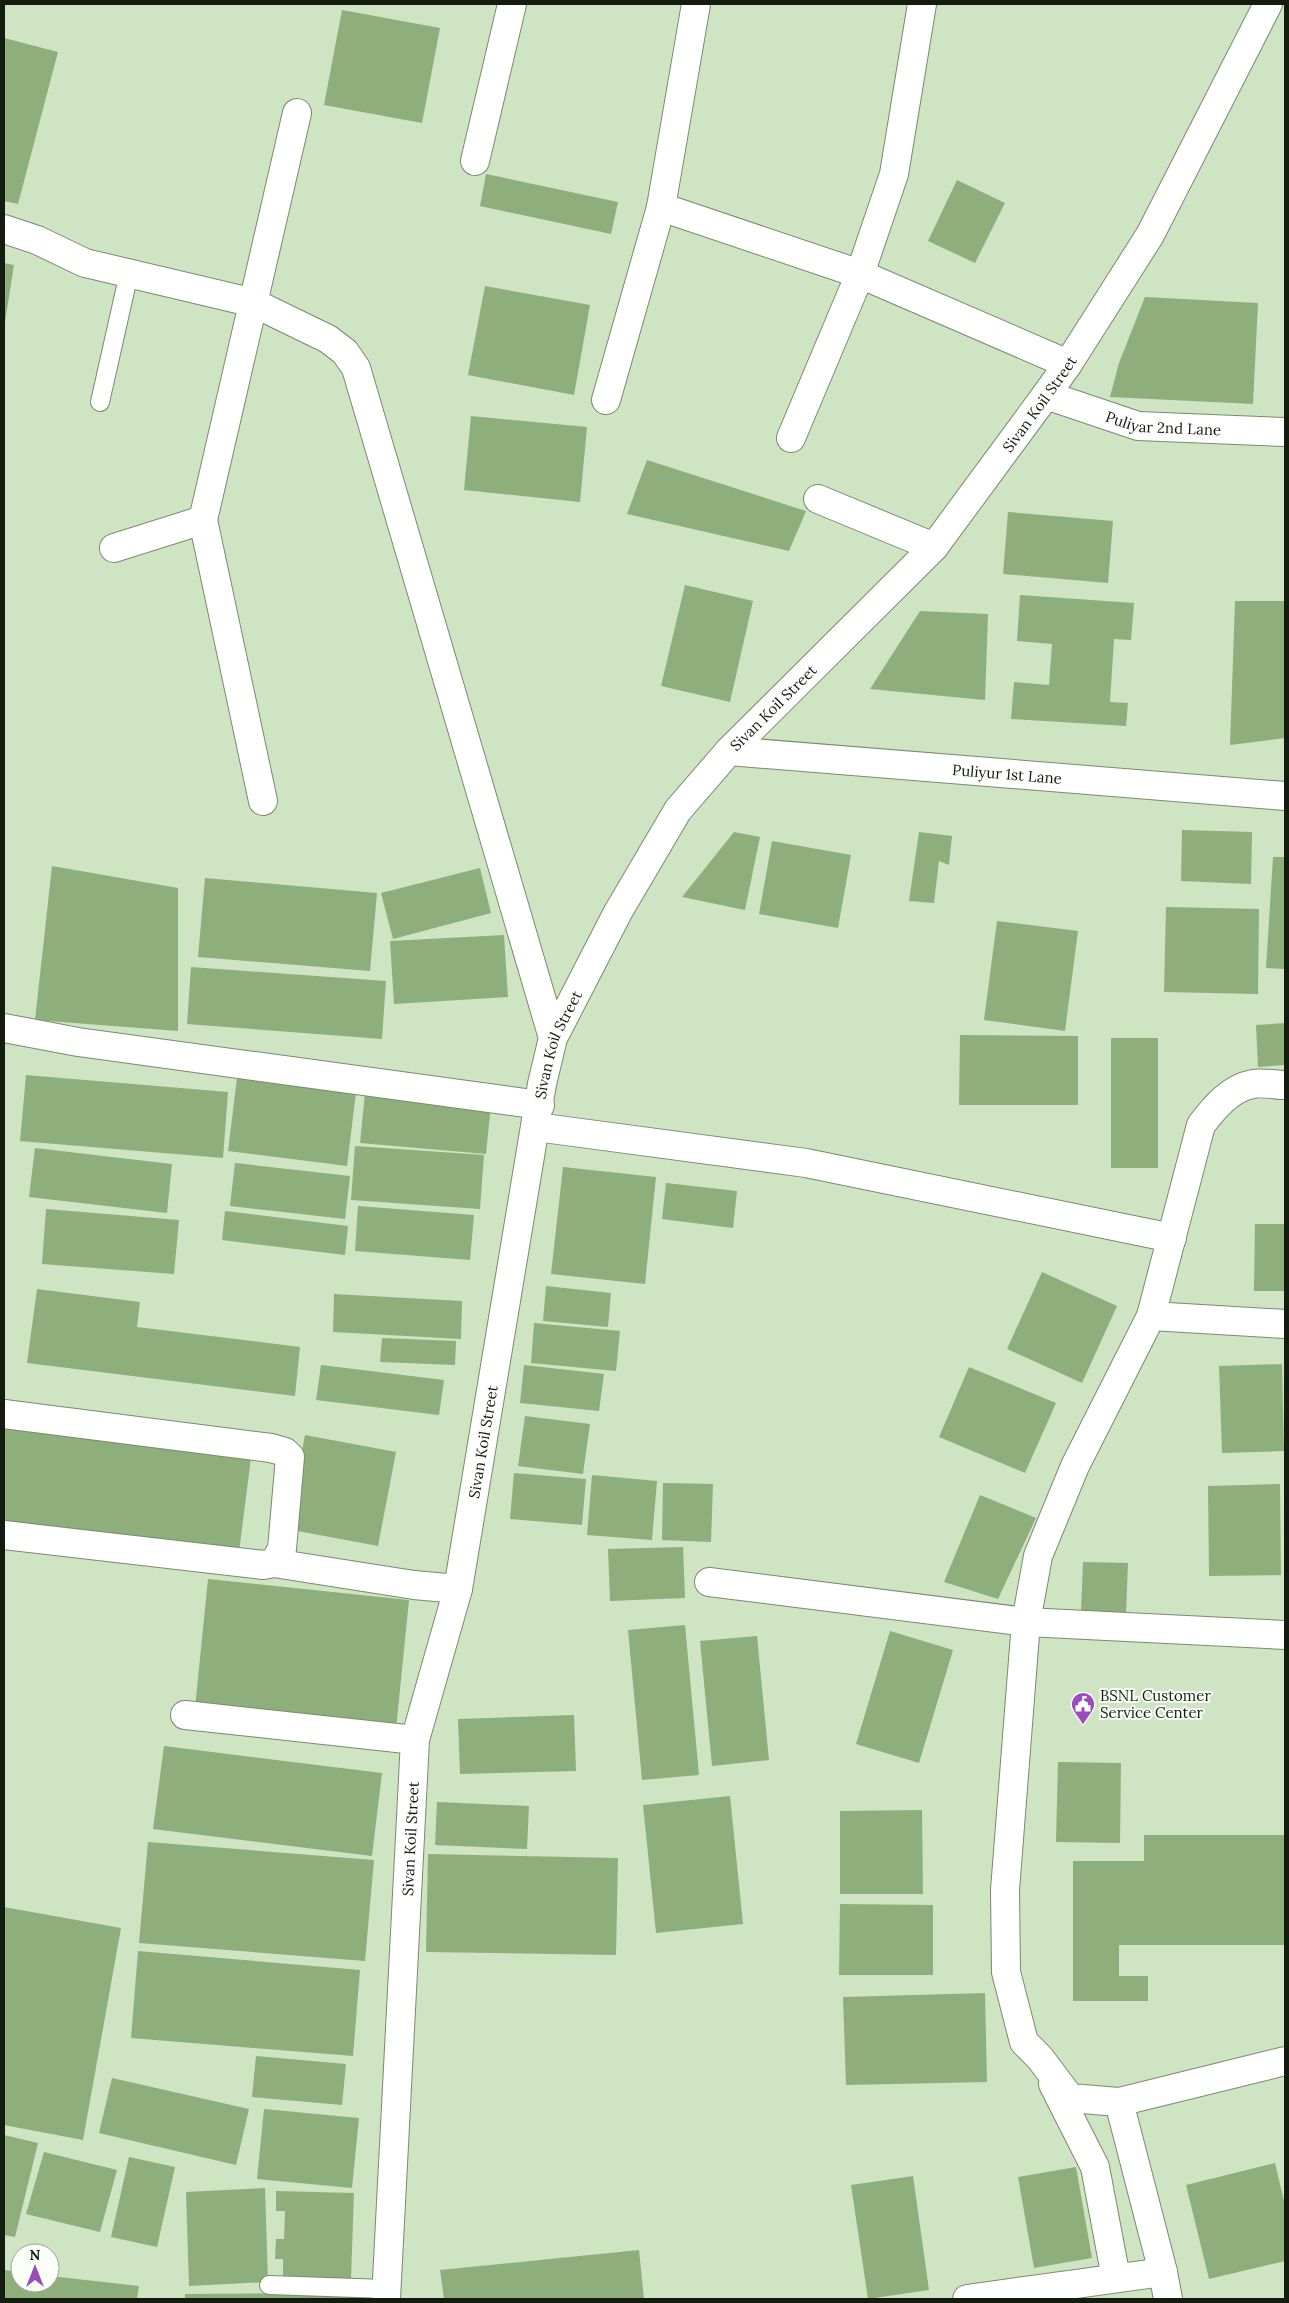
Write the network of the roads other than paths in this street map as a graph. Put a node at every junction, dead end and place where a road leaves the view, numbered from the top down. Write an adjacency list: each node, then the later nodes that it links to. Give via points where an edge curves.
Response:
1 (512, 4): 6 (street)
2 (696, 4): 7 (street)
3 (922, 4): 10 (street, via 894,174)
4 (1268, 4): 12 (street, Sivan Koil Street, via 1150,235)
5 (296, 113): 11 (street)
6 (475, 161)
7 (661, 207): 10 (street); 14 (street)
8 (4, 229): 9 (street, via 37,240 84,263)
9 (129, 273): 11 (street); 15 (lane)
10 (860, 274): 12 (street); 17 (street)
11 (254, 303): 19 (street); 26 (street, via 328,339 356,368)
12 (1068, 364): 13 (street, Sivan Koil Street)
13 (1046, 395): 16 (street, Puliyar 2nd Lane, via 1138,426); 20 (street, Sivan Koil Street)
14 (606, 400)
15 (100, 402)
16 (1285, 432)
17 (791, 438)
18 (818, 499): 20 (street)
19 (202, 520): 21 (street); 24 (street)
20 (934, 547): 22 (street, Sivan Koil Street)
21 (114, 548)
22 (729, 751): 23 (street, Puliyur 1st Lane); 26 (street, Sivan Koil Street, via 678,810 618,912)
23 (1285, 796)
24 (263, 801)
25 (4, 1028): 28 (street)
26 (553, 1038): 28 (street, Sivan Koil Street)
27 (1285, 1086): 29 (street, via 1254,1083 1233,1092 1201,1125)
28 (538, 1116): 29 (street, via 806,1163); 36 (street, Sivan Koil Street)
29 (1172, 1238): 30 (street)
30 (1151, 1316): 31 (street); 37 (street, via 1071,1475 1038,1556)
31 (1285, 1324)
32 (4, 1414): 34 (street, via 284,1452 290,1457 290,1466 282,1549)
33 (4, 1535): 34 (street)
34 (274, 1564): 36 (street)
35 (709, 1582): 37 (street)
36 (458, 1589): 40 (street, Sivan Koil Street)
37 (1026, 1622): 38 (street); 41 (street, via 1005,1890 1006,1972 1024,2042)
38 (1285, 1635)
39 (185, 1715): 40 (street)
40 (415, 1740): 47 (street, Sivan Koil Street)
41 (1040, 2058): 43 (street, via 1070,2098); 45 (street, via 1095,2167)
42 (1285, 2062): 43 (street)
43 (1119, 2102): 44 (street)
44 (1163, 2272): 45 (street); 49 (street)
45 (1116, 2278): 48 (street)
46 (269, 2285): 47 (lane)
47 (386, 2294)
48 (967, 2299)
49 (1168, 2299)

